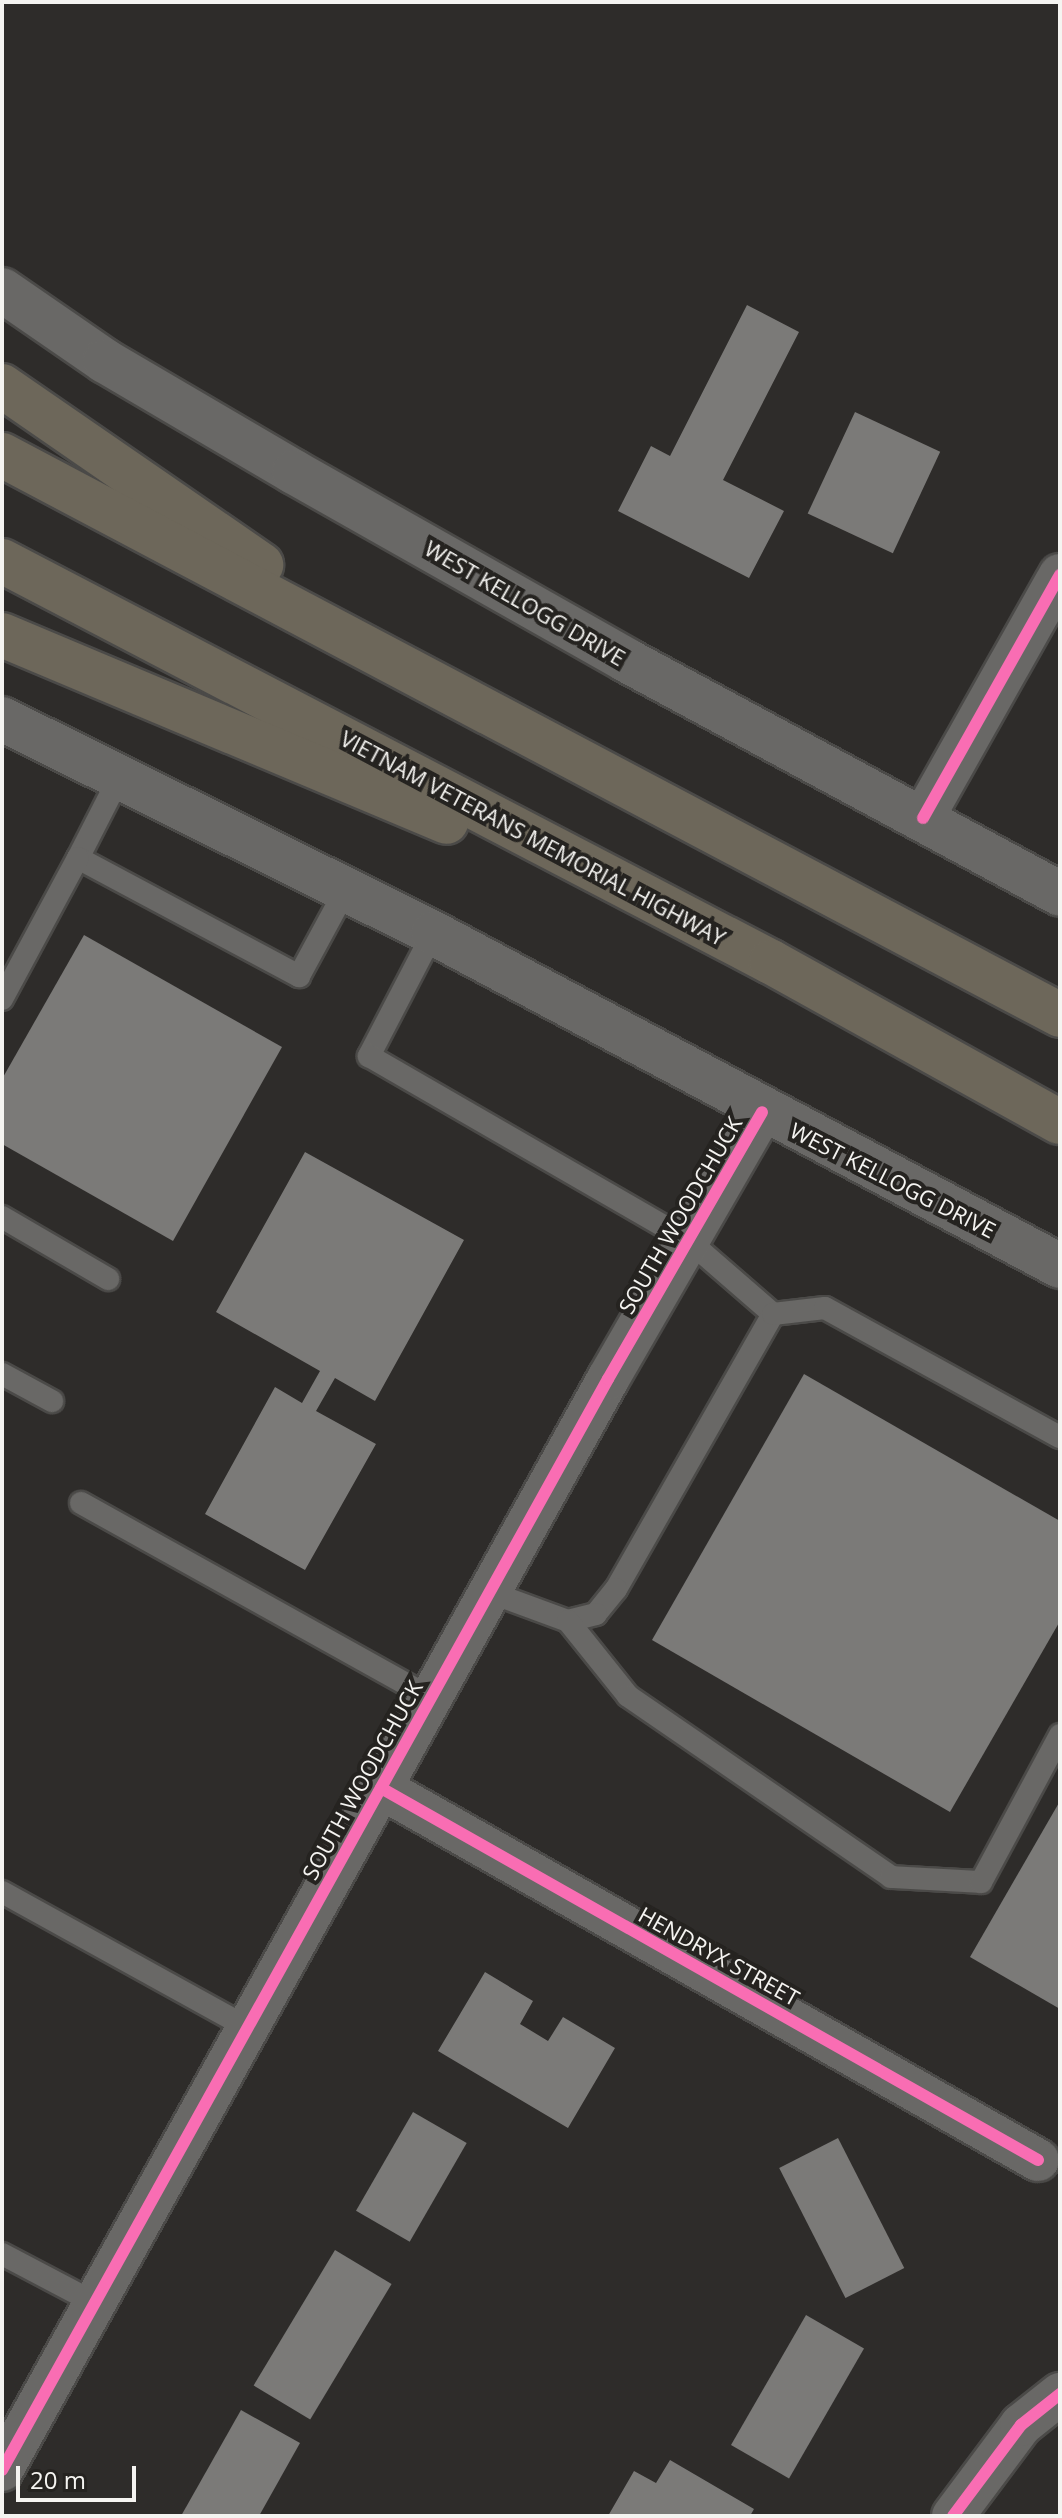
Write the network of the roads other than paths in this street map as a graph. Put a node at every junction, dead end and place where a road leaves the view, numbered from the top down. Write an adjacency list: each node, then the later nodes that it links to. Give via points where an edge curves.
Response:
1 (2, 290): 10 (main road, WEST KELLOGG DRIVE, via 105,361 294,472 626,660)
2 (2, 386): 7 (highway)
3 (2, 455): 7 (highway)
4 (2, 561): 15 (highway, VIETNAM VETERANS MEMORIAL HIGHWAY)
5 (1060, 575): 10 (street)
6 (2, 635): 15 (highway)
7 (421, 676): 17 (highway)
8 (2, 719): 9 (main road, WEST KELLOGG DRIVE)
9 (119, 778): 11 (lane); 12 (main road, WEST KELLOGG DRIVE)
10 (923, 818): 13 (main road, WEST KELLOGG DRIVE)
11 (78, 858): 12 (lane, via 299,976); 16 (lane)
12 (346, 889): 14 (main road, WEST KELLOGG DRIVE)
13 (1060, 894)
14 (433, 933): 18 (main road, WEST KELLOGG DRIVE); 21 (lane, via 369,1056)
15 (771, 962): 19 (highway, VIETNAM VETERANS MEMORIAL HIGHWAY)
16 (2, 999)
17 (1060, 1015)
18 (762, 1112): 21 (street, SOUTH WOODCHUCK); 22 (main road, WEST KELLOGG DRIVE)
19 (1060, 1122)
20 (2, 1217): 23 (lane)
21 (689, 1241): 24 (lane); 29 (street, SOUTH WOODCHUCK)
22 (1060, 1266)
23 (108, 1279)
24 (773, 1314): 27 (lane, via 825,1308); 30 (lane, via 616,1589 596,1614)
25 (2, 1374): 26 (lane)
26 (52, 1401)
27 (1060, 1437)
28 (81, 1503): 31 (lane)
29 (489, 1592): 30 (lane); 31 (street, SOUTH WOODCHUCK)
30 (568, 1621): 32 (lane, via 628,1696 891,1877 981,1882)
31 (431, 1698): 33 (street, SOUTH WOODCHUCK)
32 (1060, 1735)
33 (381, 1788): 35 (street, SOUTH WOODCHUCK); 36 (street, HENDRYX STREET)
34 (2, 1892): 35 (lane)
35 (248, 2028): 38 (street, SOUTH WOODCHUCK)
36 (1038, 2160)
37 (2, 2254): 38 (lane)
38 (95, 2303): 40 (street, SOUTH WOODCHUCK)
39 (1060, 2394): 41 (street, via 1021,2425)
40 (2, 2470)
41 (953, 2516)

